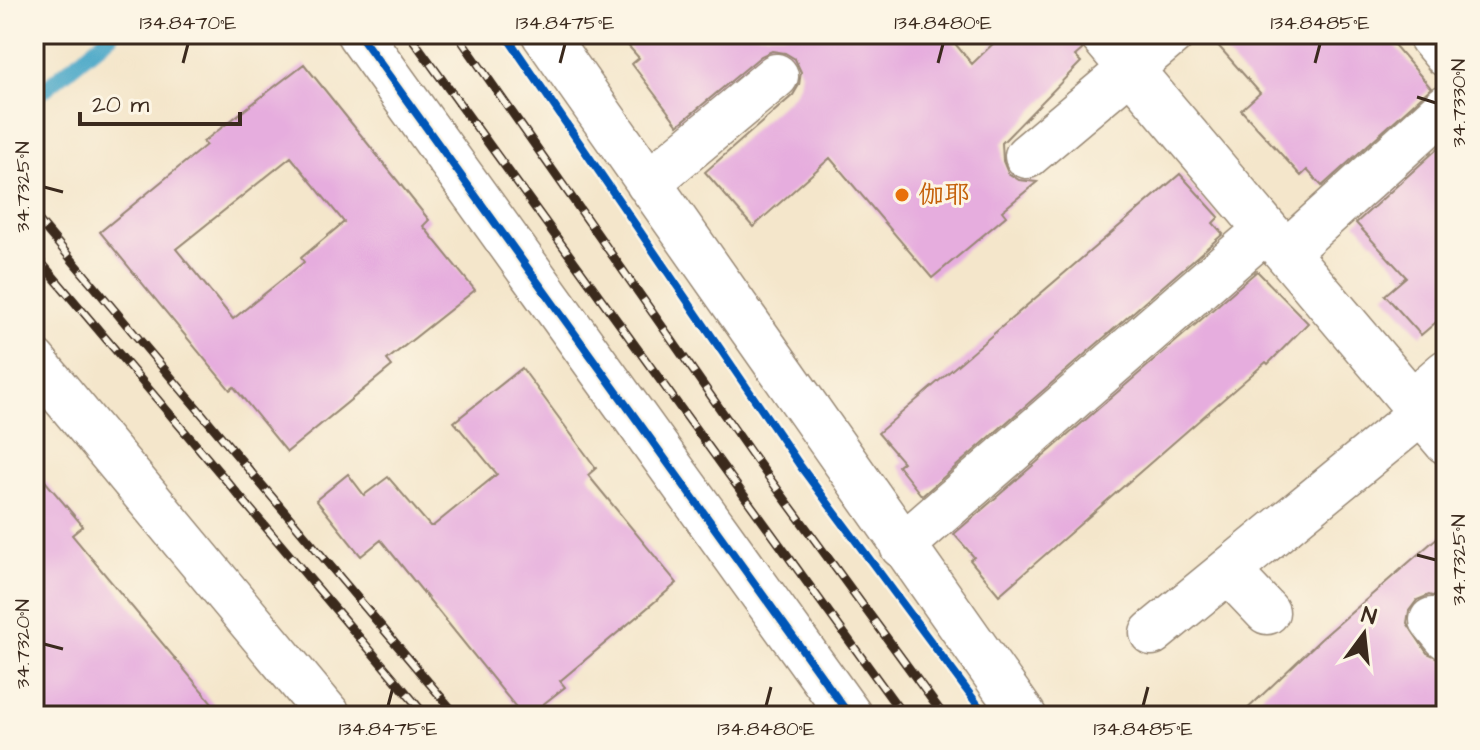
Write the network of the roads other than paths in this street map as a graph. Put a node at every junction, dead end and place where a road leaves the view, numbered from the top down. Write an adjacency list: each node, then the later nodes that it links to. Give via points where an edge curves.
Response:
1 (359, 34): 19 (street)
2 (544, 34): 9 (street)
3 (1101, 34): 5 (street)
4 (1172, 34): 5 (street)
5 (1130, 69): 8 (street); 10 (street)
6 (776, 76): 9 (street)
7 (1446, 107): 10 (street)
8 (1027, 156)
9 (648, 183): 14 (street)
10 (1276, 241): 13 (street); 14 (street)
11 (34, 361): 18 (street)
12 (1446, 372): 13 (street)
13 (1426, 419): 15 (street)
14 (902, 546): 20 (street)
15 (1228, 571): 16 (street); 17 (street)
16 (1267, 612)
17 (1152, 633)
18 (329, 716)
19 (850, 716)
20 (1024, 716)

